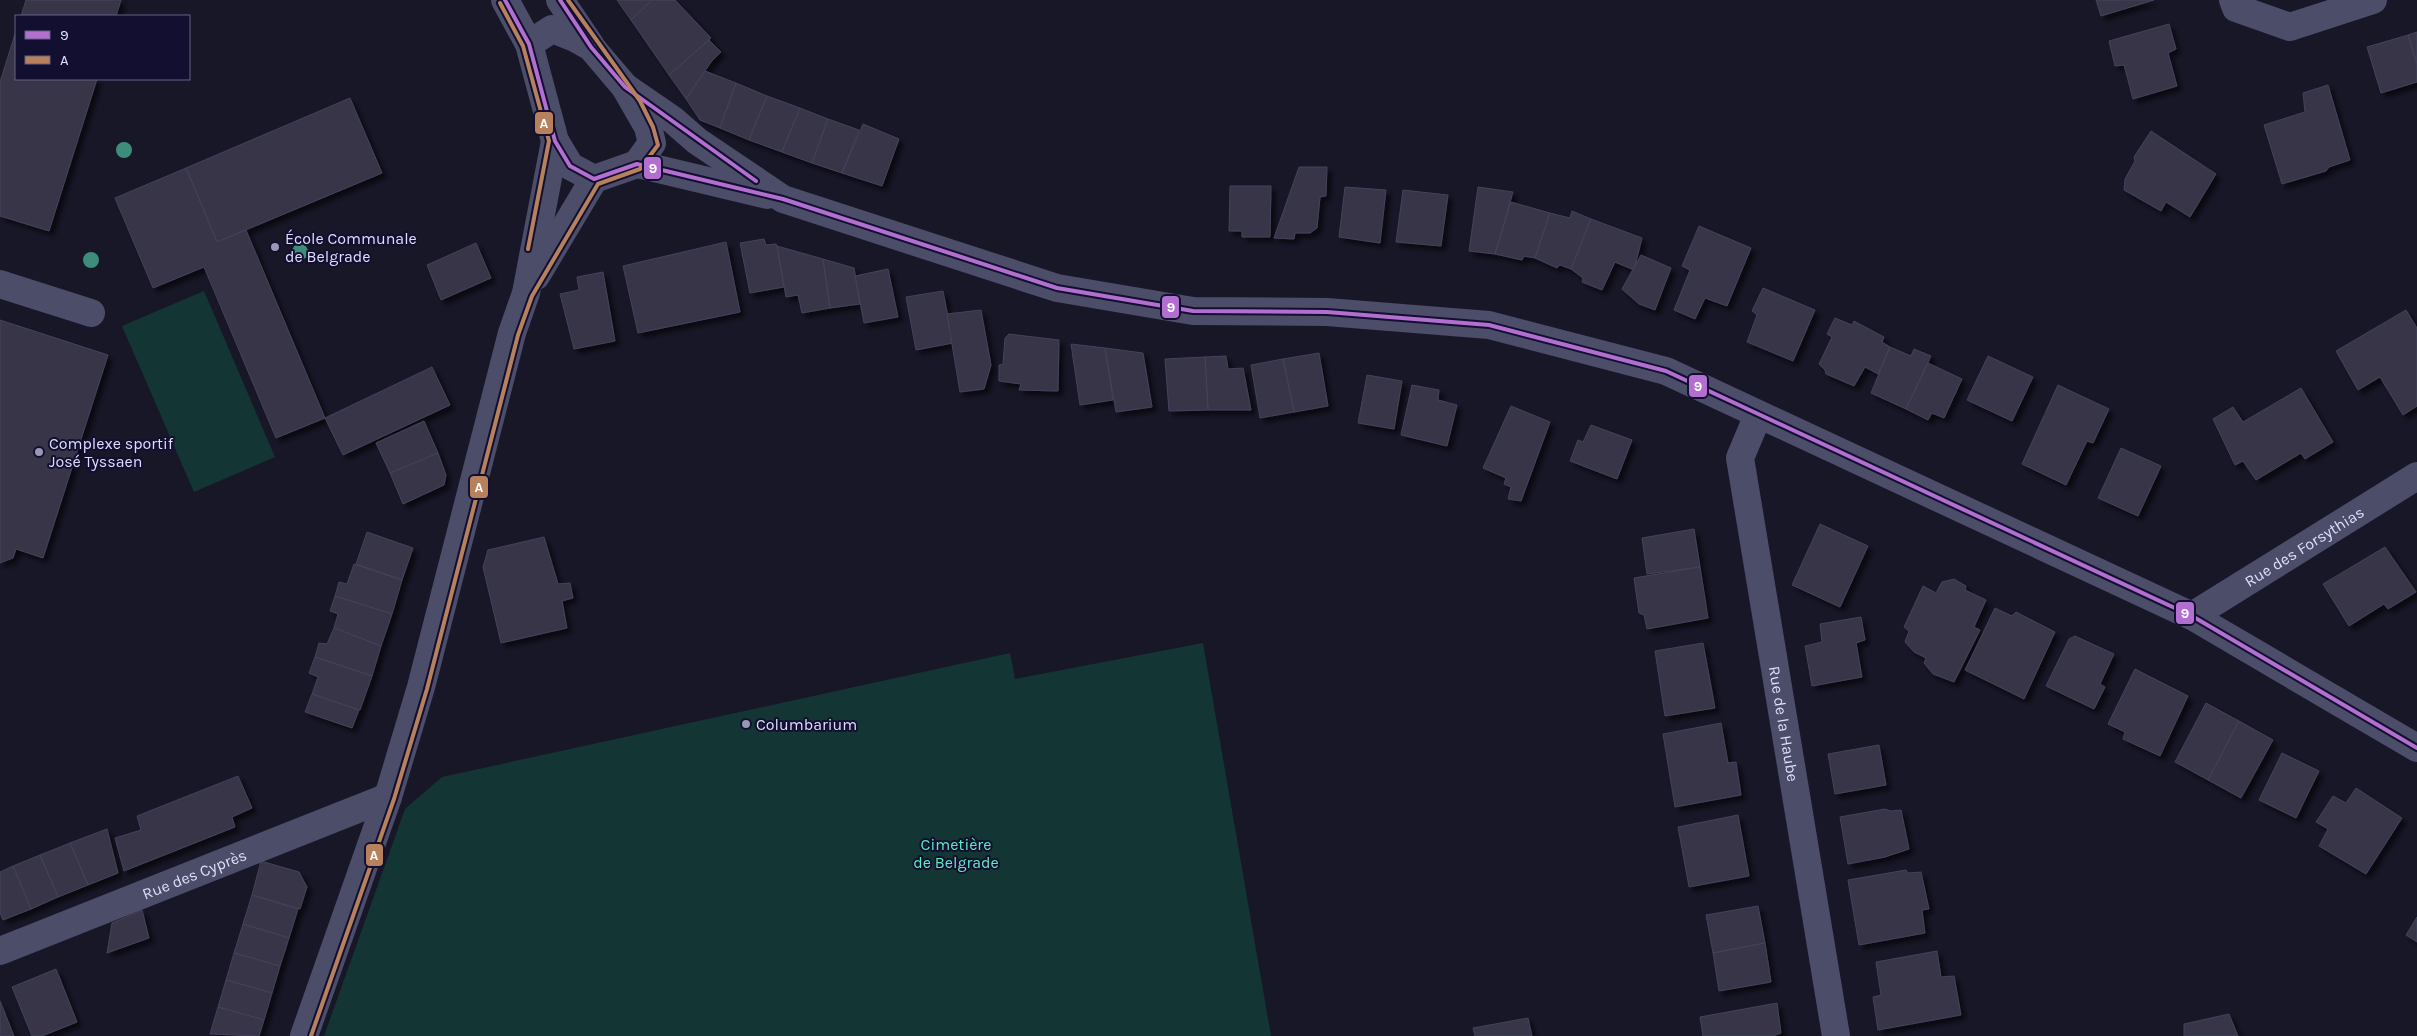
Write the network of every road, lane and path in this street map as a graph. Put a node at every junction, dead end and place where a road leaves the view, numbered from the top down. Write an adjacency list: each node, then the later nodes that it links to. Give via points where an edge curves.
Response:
1 (505, 0): 5 (street)
2 (560, 0): 6 (street)
3 (2233, 0): 4 (street, via 2236,8 2290,26)
4 (2373, 0)
5 (529, 44): 6 (street, via 552,29); 8 (street)
6 (591, 47): 7 (street)
7 (625, 87): 9 (street, via 648,127 652,143); 11 (street)
8 (556, 141): 10 (street, via 570,166); 13 (street)
9 (637, 164): 10 (street); 11 (street)
10 (594, 179): 13 (street)
11 (783, 199): 15 (street, via 1048,285 1193,312 1328,312 1489,325 1666,371)
12 (0, 284): 14 (street)
13 (526, 293): 19 (street, via 512,333 421,687)
14 (91, 313)
15 (1758, 415): 17 (street); 22 (street, Rue de la Haube, via 1740,458)
16 (2417, 476): 17 (street, Rue des Forsythias)
17 (2192, 616): 18 (street)
18 (2417, 748)
19 (388, 797): 20 (street, Rue des Cyprès); 21 (street)
20 (0, 951)
21 (304, 1036)
22 (1836, 1036)

